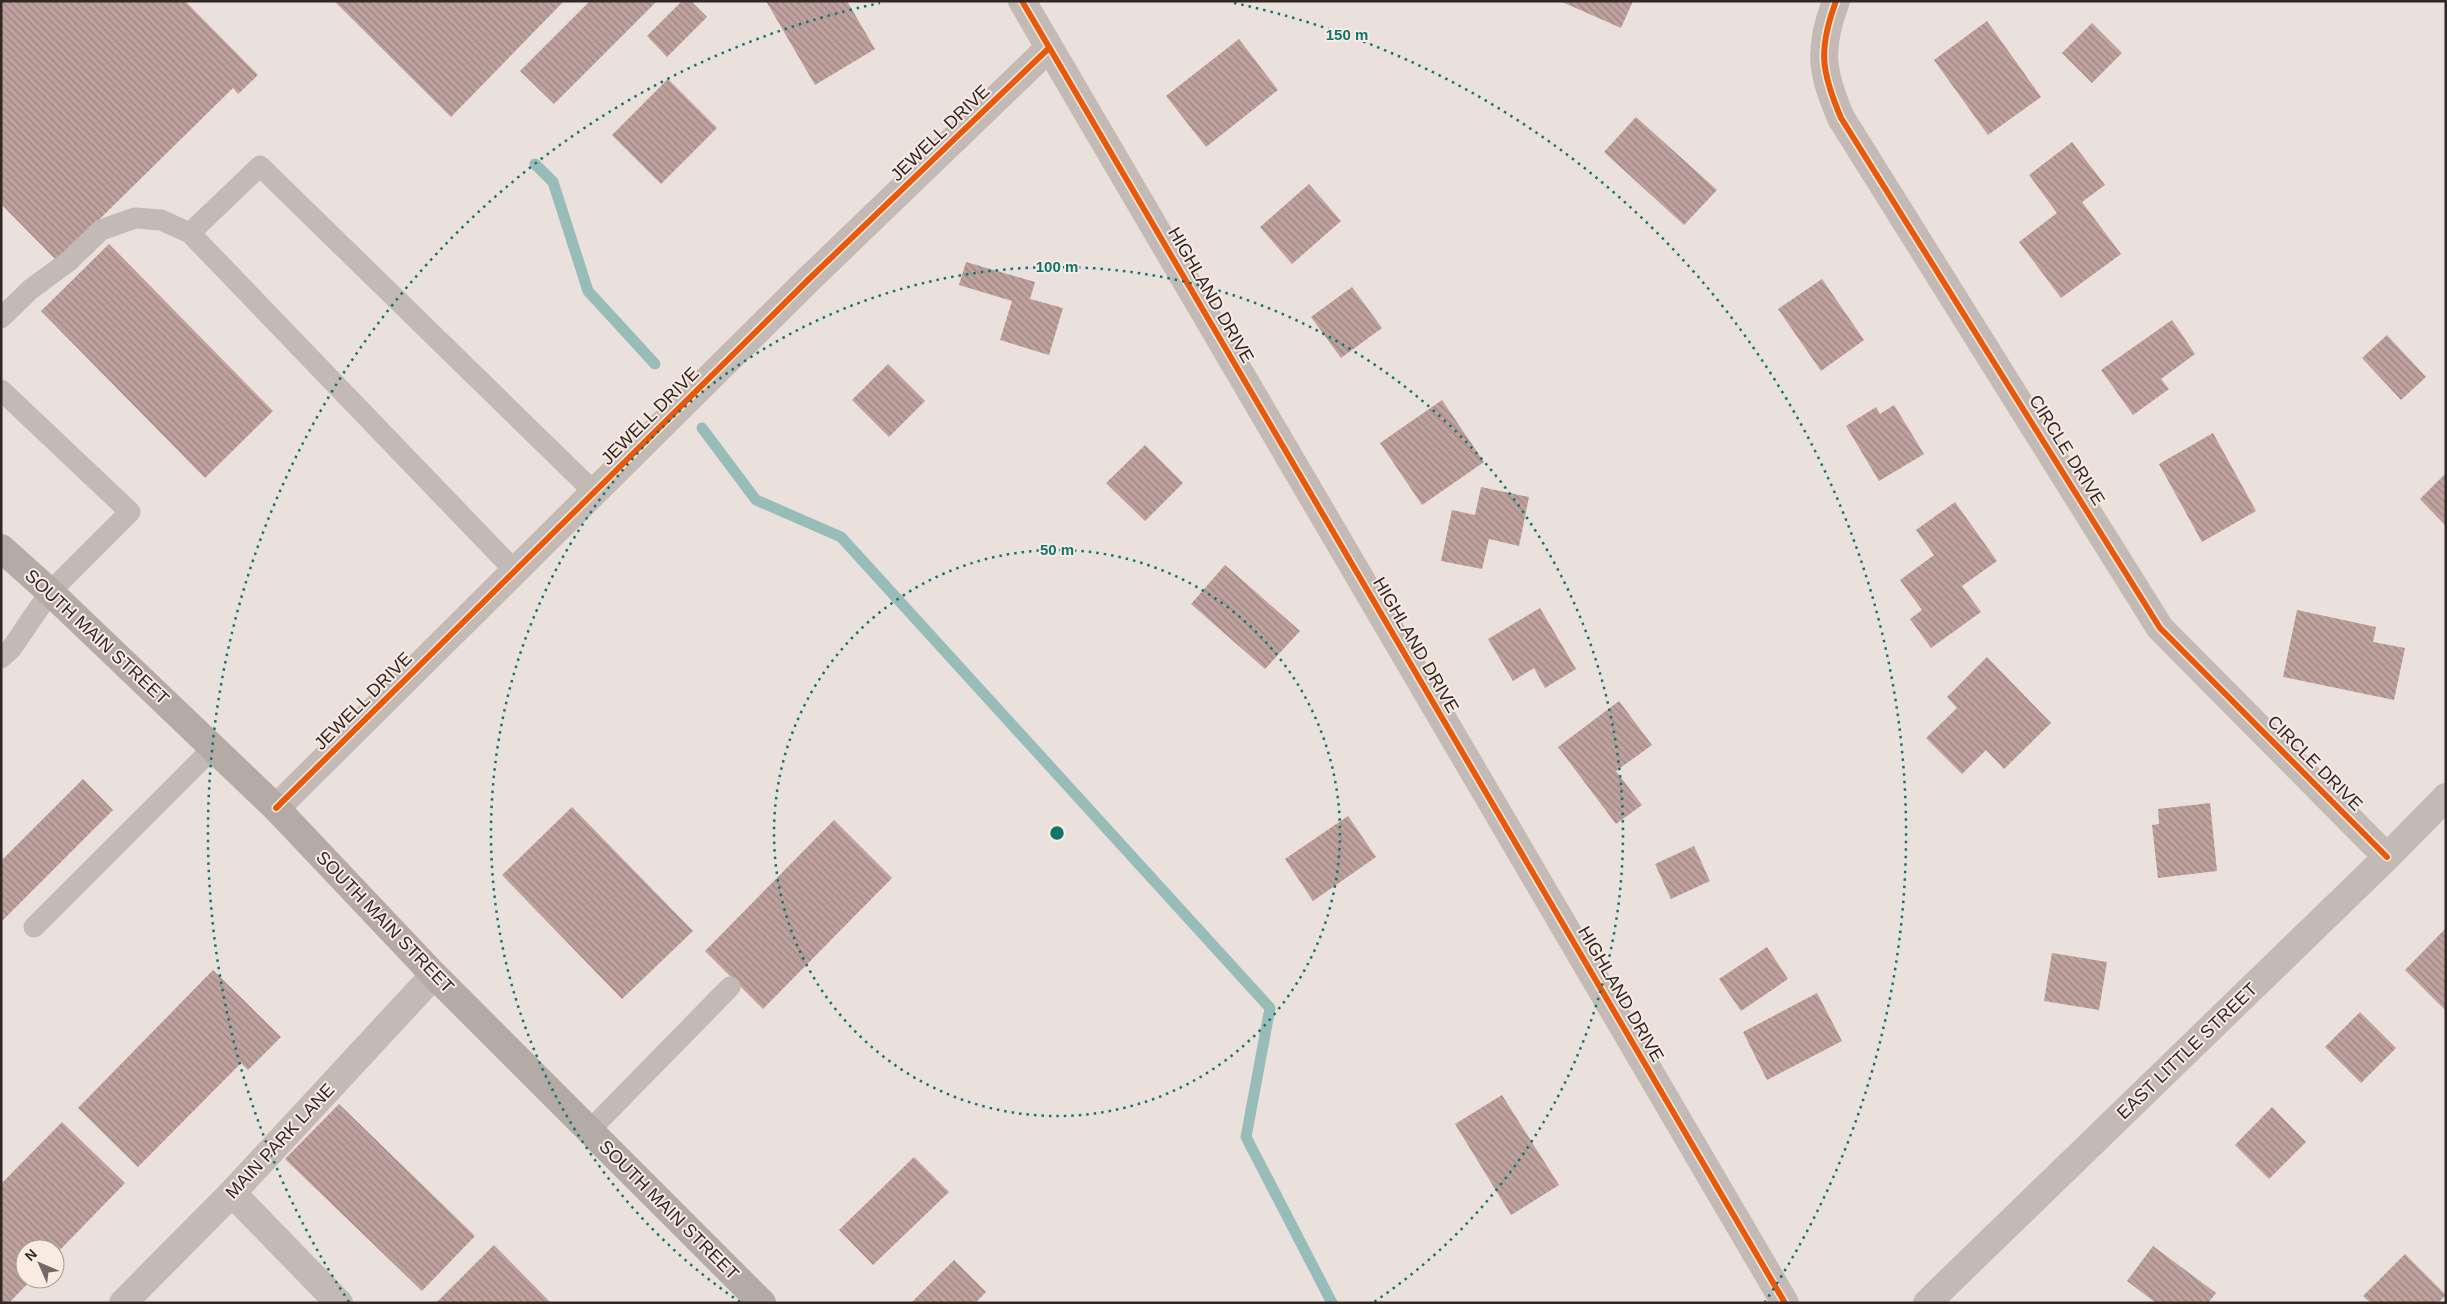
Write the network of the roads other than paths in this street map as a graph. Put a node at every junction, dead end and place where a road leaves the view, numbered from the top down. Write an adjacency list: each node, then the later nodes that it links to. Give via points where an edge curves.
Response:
1 (1022, 1): 3 (street, HIGHLAND DRIVE)
2 (1836, 1): 15 (street, CIRCLE DRIVE, via 1827,25 1822,60 1829,88 1842,118 2160,628)
3 (1049, 48): 7 (street, JEWELL DRIVE); 24 (street, HIGHLAND DRIVE)
4 (190, 233): 5 (lane, via 161,220 135,218 101,230); 7 (lane, via 260,166); 9 (lane)
5 (1, 318)
6 (1, 390): 10 (lane, via 130,512)
7 (594, 492): 9 (street, JEWELL DRIVE)
8 (1, 548): 10 (main road, SOUTH MAIN STREET)
9 (515, 571): 14 (street, JEWELL DRIVE)
10 (50, 592): 11 (lane, via 11,649); 12 (main road, SOUTH MAIN STREET)
11 (1, 658)
12 (213, 748): 14 (main road, SOUTH MAIN STREET); 16 (lane)
13 (2446, 797): 15 (street, EAST LITTLE STREET)
14 (276, 808): 17 (main road, SOUTH MAIN STREET)
15 (2388, 857): 25 (street, EAST LITTLE STREET)
16 (34, 927)
17 (434, 975): 19 (main road, SOUTH MAIN STREET); 20 (street, MAIN PARK LANE)
18 (730, 987): 19 (lane)
19 (590, 1130): 21 (main road, SOUTH MAIN STREET)
20 (232, 1193): 22 (street, MAIN PARK LANE); 23 (street)
21 (761, 1302)
22 (123, 1303)
23 (339, 1303)
24 (1785, 1303)
25 (1927, 1303)

